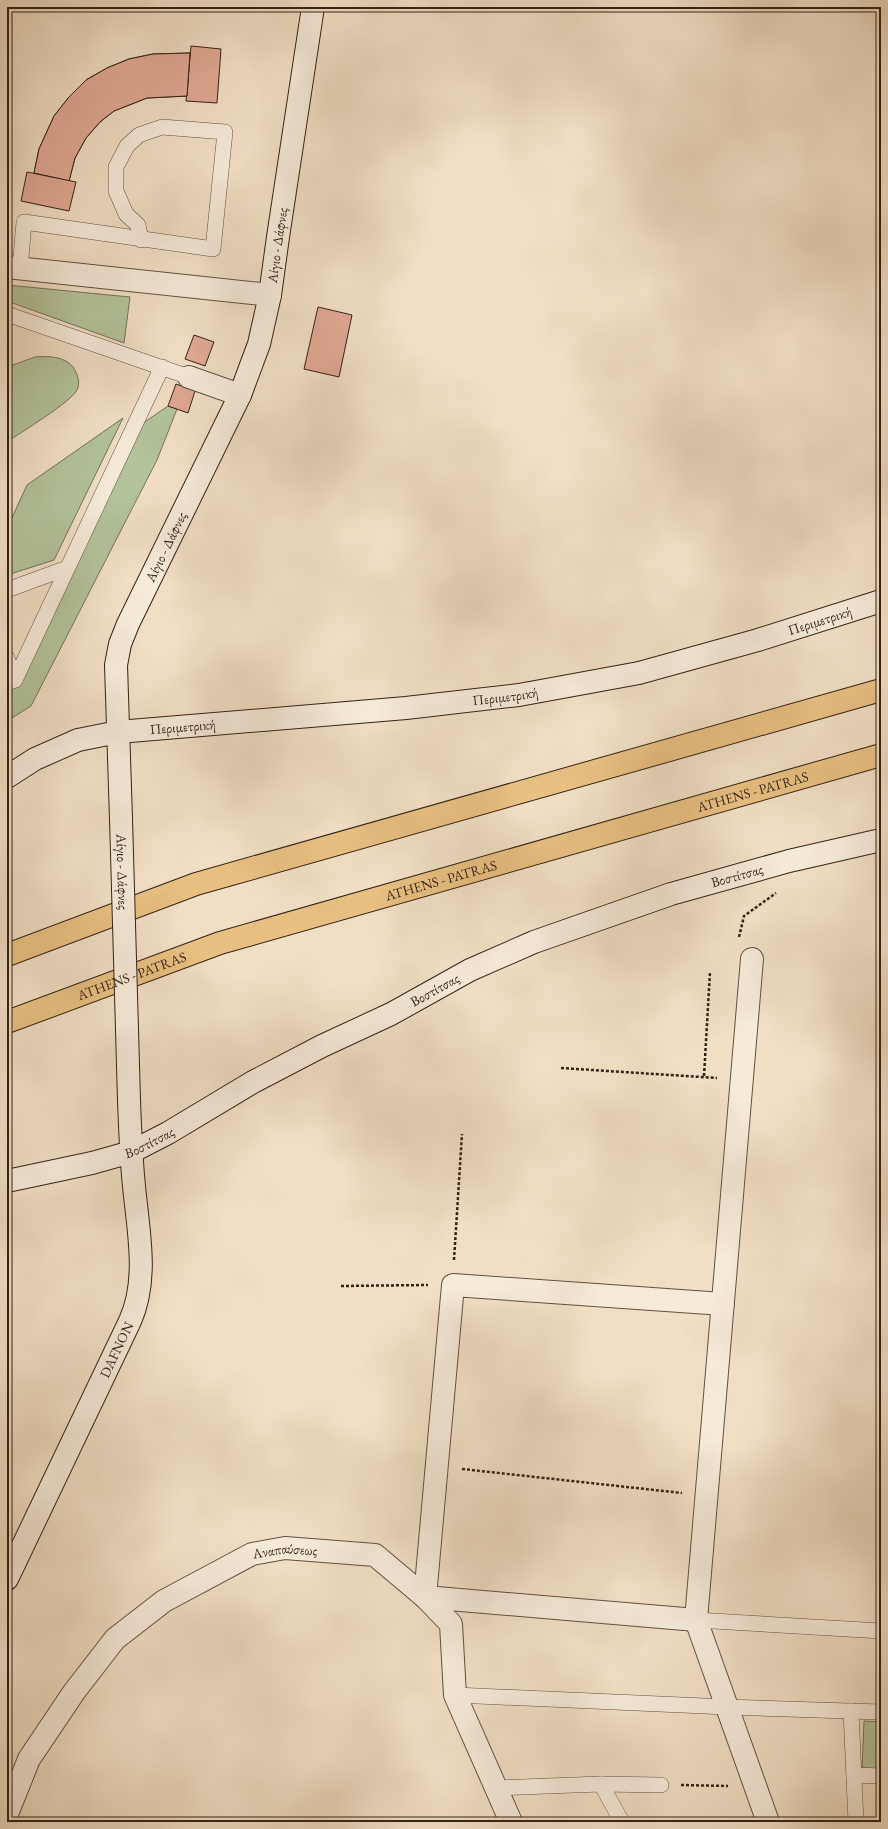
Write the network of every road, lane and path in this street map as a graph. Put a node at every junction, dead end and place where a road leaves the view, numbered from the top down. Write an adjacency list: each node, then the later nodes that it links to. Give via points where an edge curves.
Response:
1 (313, 7): 4 (street, Αίγιο - Δάφνες)
2 (141, 240): 2 (lane, via 138,225 122,207 115,188 116,168 127,146 139,135 162,127 224,132 213,249); 3 (lane, via 24,222)
3 (14, 268): 4 (street)
4 (270, 295): 8 (street, Αίγιο - Δάφνες, via 259,344)
5 (7, 314): 6 (lane)
6 (162, 367): 7 (lane); 9 (lane)
7 (189, 377): 8 (street)
8 (240, 395): 15 (street, Αίγιο - Δάφνες, via 120,644 116,665)
9 (67, 568): 10 (lane); 13 (lane)
10 (7, 590)
11 (881, 601): 15 (street, Περιμετρική, via 758,640 639,673 519,695 406,708)
12 (7, 658): 13 (lane)
13 (11, 681)
14 (881, 690): 21 (highway, via 196,884)
15 (118, 732): 17 (street, Περιμετρική, via 78,740 35,759); 28 (street, Αίγιο - Δάφνες, bridge)
16 (881, 755): 24 (highway, ATHENS - PATRAS, via 220,943)
17 (7, 777)
18 (881, 840): 19 (street, Βοστίτσας)
19 (789, 861): 20 (path, via 786,885 744,916); 30 (street, Βοστίτσας, via 671,894 470,970 391,1014 253,1082)
20 (738, 943)
21 (7, 955)
22 (752, 959): 27 (street)
23 (710, 972): 26 (path)
24 (7, 1022)
25 (561, 1068): 26 (path)
26 (704, 1076): 27 (path)
27 (742, 1080): 34 (street)
28 (129, 1100): 30 (street, DAFNON)
29 (462, 1134): 32 (path)
30 (131, 1152): 31 (street, Βοστίτσας); 37 (street, DAFNON, via 141,1267 134,1311)
31 (7, 1181)
32 (452, 1284): 33 (path); 34 (street); 35 (street)
33 (341, 1286)
34 (723, 1304): 36 (street)
35 (436, 1466): 36 (path); 38 (street)
36 (706, 1496): 39 (street)
37 (7, 1579)
38 (424, 1597): 39 (street); 41 (street, Αναπαύσεως, via 451,1624); 51 (street, Αναπαύσεως, via 375,1555 272,1549 252,1554 209,1576 164,1601 115,1639 74,1692 28,1759)
39 (696, 1620): 40 (lane); 42 (street)
40 (881, 1631)
41 (455, 1695): 42 (lane); 50 (street, Αναπαύσεως)
42 (727, 1707): 43 (lane); 49 (street)
43 (852, 1711): 44 (lane); 45 (lane)
44 (881, 1712)
45 (854, 1775): 46 (lane); 55 (lane)
46 (881, 1776)
47 (601, 1784): 48 (lane); 50 (lane); 53 (lane)
48 (661, 1785): 49 (path)
49 (755, 1787): 54 (street)
50 (495, 1788): 52 (street, Αναπαύσεως)
51 (7, 1814)
52 (511, 1822)
53 (622, 1822)
54 (768, 1822)
55 (856, 1822)

